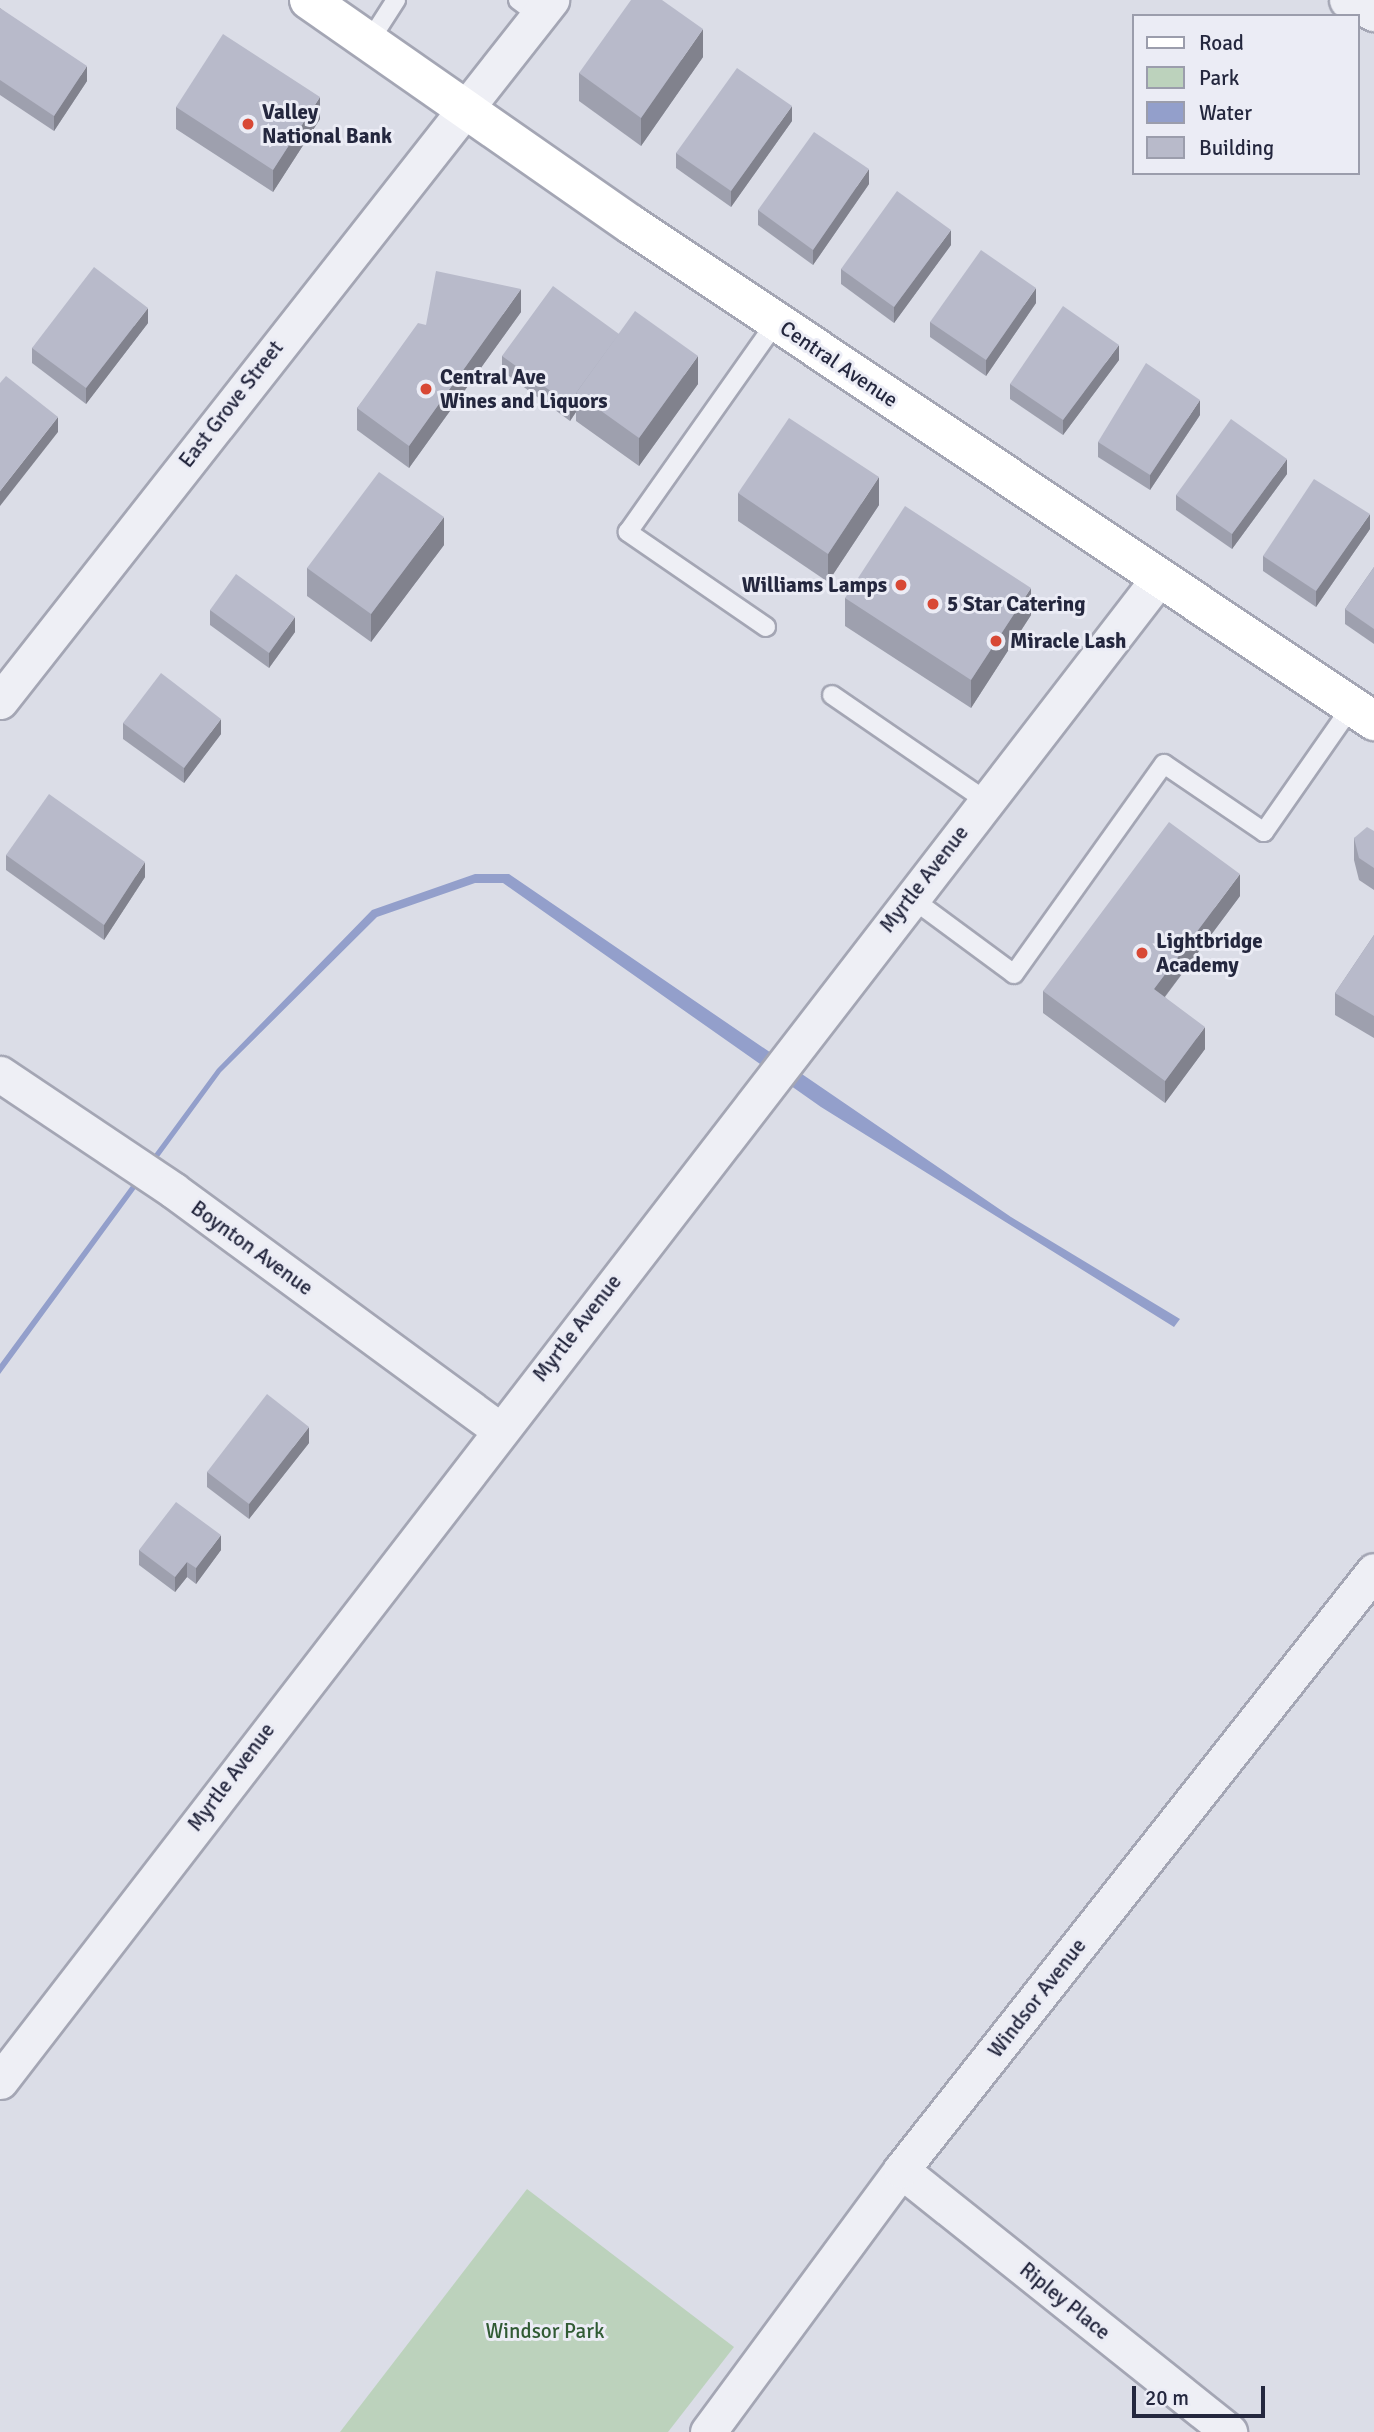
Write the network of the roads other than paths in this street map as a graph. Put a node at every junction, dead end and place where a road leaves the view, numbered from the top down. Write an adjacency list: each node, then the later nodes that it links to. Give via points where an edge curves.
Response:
1 (309, 0): 6 (main road, Central Avenue)
2 (396, 0): 6 (lane)
3 (1347, 0): 5 (street)
4 (536, 5): 7 (street, East Grove Street)
5 (1374, 13)
6 (369, 42): 7 (main road, Central Avenue)
7 (466, 110): 8 (main road, Central Avenue); 12 (street, East Grove Street)
8 (776, 322): 9 (main road, Central Avenue); 10 (lane, via 628,532)
9 (1159, 578): 13 (main road, Central Avenue); 14 (street, Myrtle Avenue)
10 (766, 627)
11 (832, 695): 14 (lane)
12 (0, 701)
13 (1363, 714): 15 (lane, via 1264,832 1164,764 1014,974)
14 (985, 801): 15 (street, Myrtle Avenue)
15 (910, 897): 17 (street, Myrtle Avenue)
16 (0, 1074): 17 (street, Boynton Avenue, via 173,1190)
17 (498, 1429): 19 (street, Myrtle Avenue)
18 (1374, 1571): 20 (street, Windsor Avenue)
19 (0, 2081)
20 (901, 2170): 21 (street, Windsor Avenue); 22 (street, Ripley Place)
21 (708, 2432)
22 (1228, 2432)

